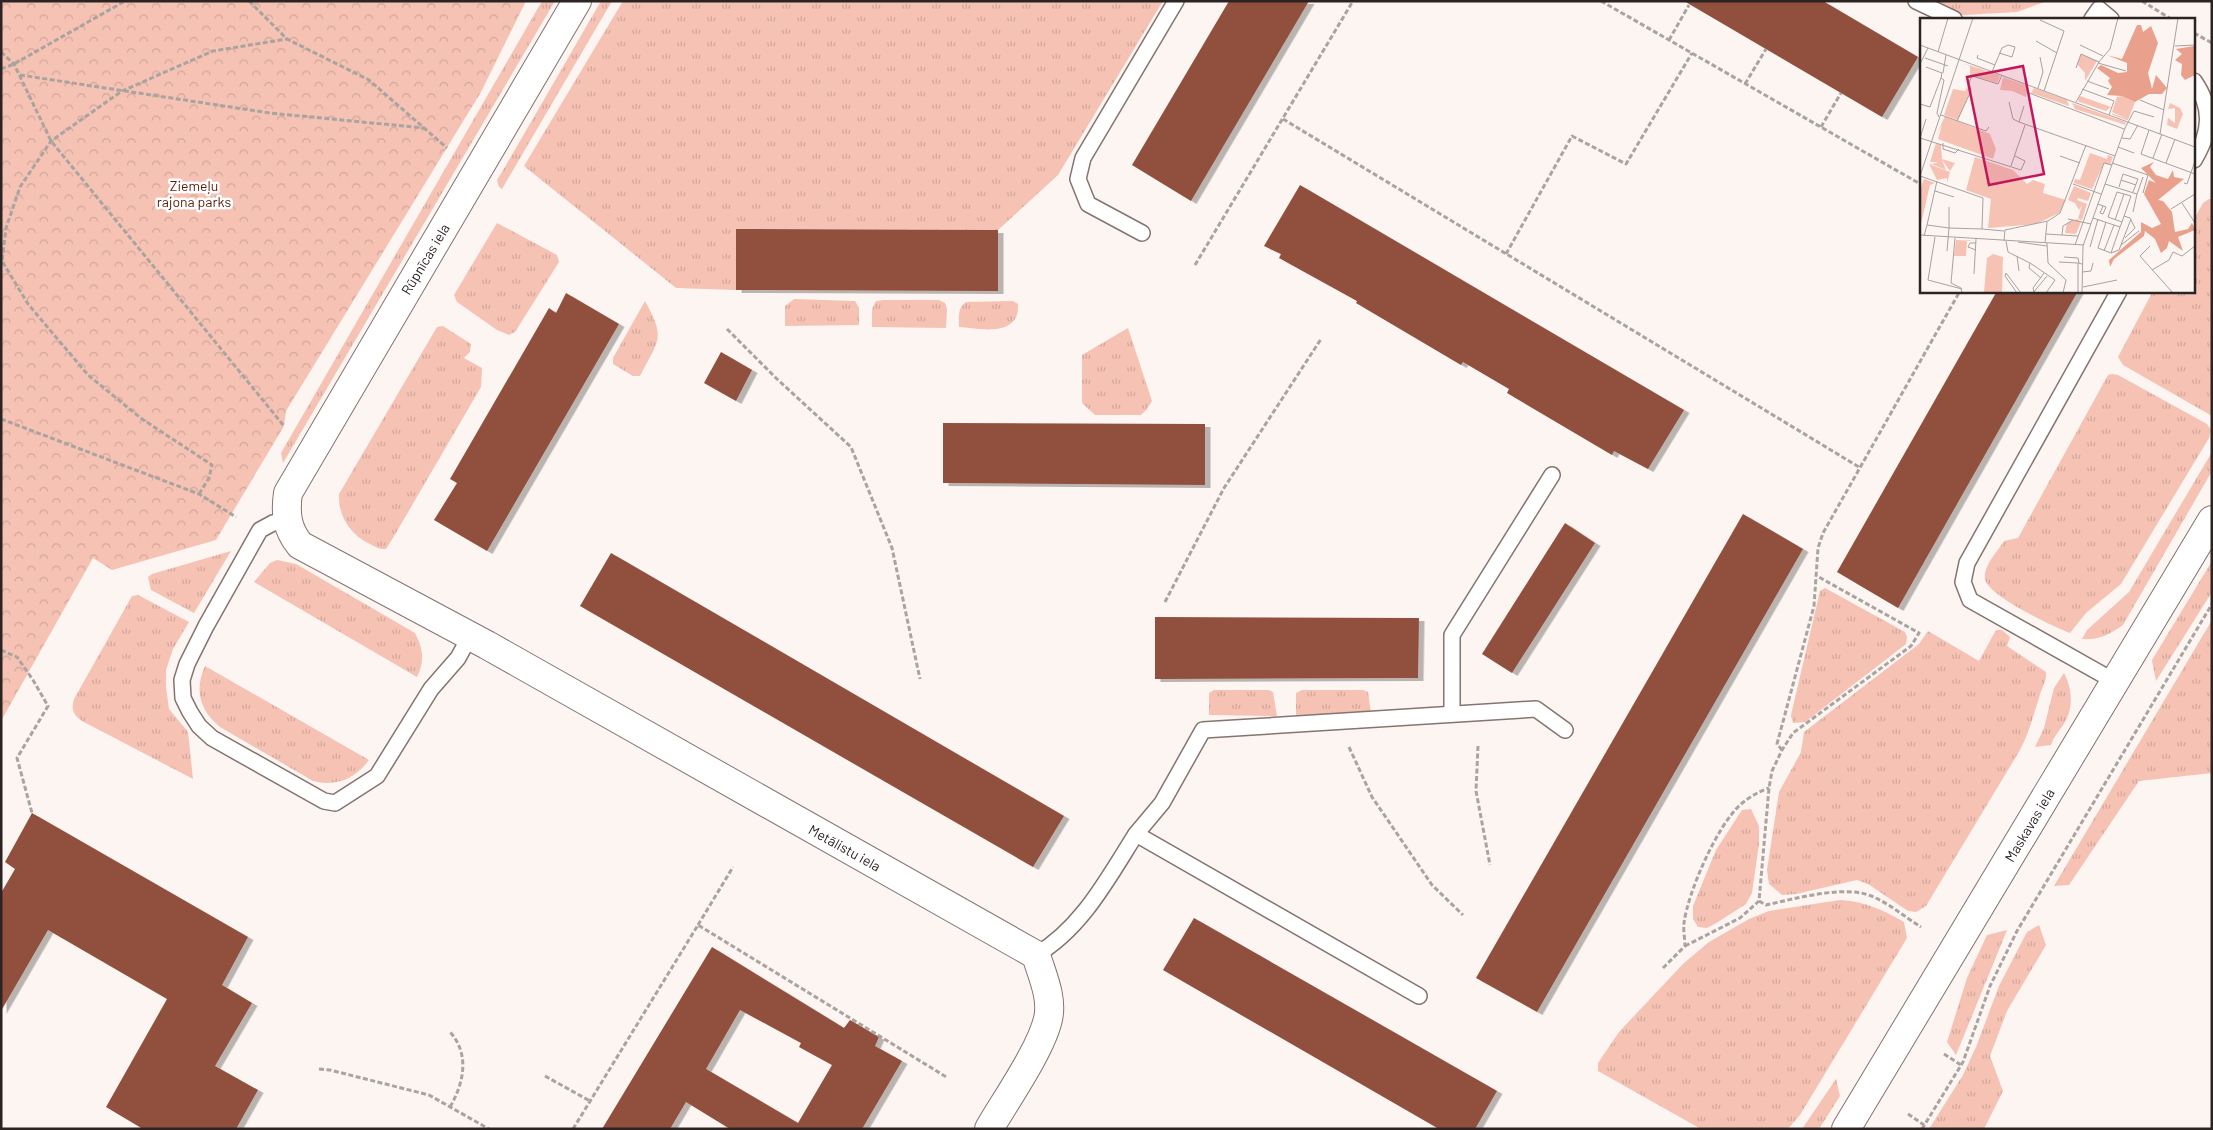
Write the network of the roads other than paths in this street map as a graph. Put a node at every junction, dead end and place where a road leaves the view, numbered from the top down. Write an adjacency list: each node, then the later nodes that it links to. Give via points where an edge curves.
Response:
1 (577, 1): 12 (street, Rūpnīcas iela, via 288,493)
2 (1176, 1): 9 (lane, via 1083,158 1078,180 1088,204)
3 (1916, 1): 5 (lane)
4 (2094, 10): 6 (lane)
5 (1952, 18)
6 (2109, 18)
7 (2196, 84): 8 (lane, via 2207,98 2211,122)
8 (2196, 156)
9 (1142, 233)
10 (2118, 292): 15 (lane, via 1967,563 1963,582 1970,600)
11 (1552, 475): 16 (lane, via 1452,635)
12 (287, 520): 14 (street, Metālistu iela, via 300,545); 14 (lane, via 260,530 187,664 182,680 183,698 199,726 212,738 324,801 335,803 377,776 431,689)
13 (2212, 520): 15 (street, Maskavas iela)
14 (478, 641): 19 (street, Metālistu iela)
15 (2114, 681): 22 (street, Maskavas iela)
16 (1452, 714): 17 (lane, via 1536,709); 18 (lane, via 1203,730 1162,803)
17 (1565, 730)
18 (1136, 834): 19 (lane, via 1075,925 1055,944); 20 (lane)
19 (1036, 955): 21 (street, via 1048,994 1048,1019 1035,1050)
20 (1419, 996)
21 (989, 1129)
22 (1846, 1129)

